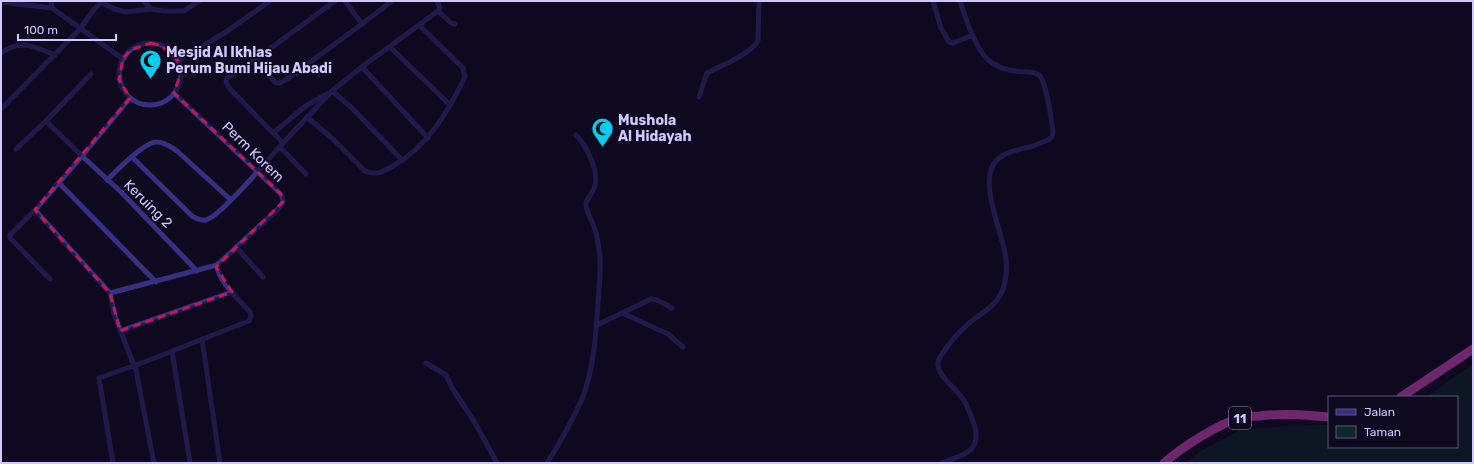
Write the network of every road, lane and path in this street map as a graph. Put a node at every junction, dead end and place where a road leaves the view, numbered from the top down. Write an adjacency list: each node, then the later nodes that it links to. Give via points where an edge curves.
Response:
1 (51, 1): 15 (street)
2 (144, 1): 16 (street)
3 (199, 1): 16 (street, via 184,11)
4 (270, 1): 28 (street)
5 (335, 1): 27 (street)
6 (345, 1): 18 (street)
7 (392, 1): 18 (street)
8 (437, 1): 17 (street)
9 (759, 1): 33 (street, via 758,41 750,49 707,73)
10 (933, 1): 22 (street, via 948,42 954,43)
11 (960, 1): 22 (street)
12 (1, 2): 13 (street)
13 (22, 2): 15 (street)
14 (100, 2): 16 (street, via 126,12); 21 (street)
15 (52, 8): 21 (street)
16 (150, 9)
17 (438, 11): 19 (street); 20 (street)
18 (362, 24): 27 (street, via 280,83 275,82)
19 (455, 24)
20 (420, 26): 23 (street); 35 (street, via 464,70 466,77)
21 (81, 28): 25 (street); 26 (street)
22 (973, 35): 79 (street, via 982,52 994,64 1005,70 1032,72 1040,76 1045,87 1053,131 1048,140 1006,154 993,164 989,189 1003,241 1006,276 1003,290 996,302 967,325 938,361 941,374 965,401 977,436 969,452)
23 (390, 47): 29 (street); 35 (street)
24 (1, 53): 25 (street, via 13,46 26,44)
25 (55, 55): 36 (street)
26 (123, 58): 28 (street, via 130,50 151,43 162,46); 34 (street, via 119,80)
27 (254, 60): 39 (street, via 227,78 227,86)
28 (178, 61): 32 (street, via 180,83)
29 (362, 67): 31 (street); 41 (street)
30 (91, 74): 38 (street)
31 (331, 92): 37 (street); 39 (street, via 307,105); 46 (street, via 352,108)
32 (174, 93): 34 (street, via 158,104 138,103); 47 (street, Perm Korem)
33 (699, 97)
34 (130, 98): 44 (street)
35 (450, 105): 41 (street)
36 (1, 109)
37 (306, 117): 42 (street); 46 (street, via 370,174 383,172)
38 (46, 122): 43 (street); 44 (street, Keruing 2)
39 (273, 133): 42 (street)
40 (576, 135): 63 (street, via 586,148 594,168 596,185 586,205 595,229 600,257)
41 (428, 138): 46 (street)
42 (282, 145): 47 (street); 48 (street)
43 (16, 149)
44 (82, 156): 49 (street, Keruing 2); 50 (street)
45 (132, 157): 49 (street); 51 (street, via 150,143 168,144); 51 (street, via 192,216 201,220 211,218)
46 (402, 160)
47 (256, 172): 51 (street); 53 (street, Perm Korem, via 284,199 278,209)
48 (306, 174)
49 (107, 180): 55 (street, Keruing 2)
50 (59, 183): 52 (street); 58 (street)
51 (231, 200)
52 (35, 210): 57 (street, via 11,233 10,238); 60 (street)
53 (236, 247): 54 (street, Perm Korem); 56 (street)
54 (217, 265): 55 (street); 59 (street, via 219,274)
55 (197, 271): 58 (street)
56 (263, 277)
57 (50, 279)
58 (156, 282): 60 (street)
59 (232, 292): 64 (street); 65 (street, via 250,312 249,321)
60 (110, 293): 64 (street)
61 (672, 308): 62 (street, via 654,299)
62 (622, 313): 63 (street); 66 (street, via 668,334)
63 (597, 325): 78 (street, via 589,375 582,398)
64 (120, 331): 70 (street)
65 (202, 339): 68 (street); 76 (street)
66 (683, 347)
67 (1473, 349): 71 (highway)
68 (172, 350): 70 (street); 75 (street)
69 (426, 363): 77 (street, via 446,375)
70 (135, 365): 73 (street, via 99,378); 74 (street)
71 (1402, 396)
72 (1328, 417): 80 (highway, 11, via 1274,414 1242,417 1206,434)
73 (113, 463)
74 (154, 463)
75 (190, 463)
76 (220, 463)
77 (497, 463)
78 (547, 463)
79 (941, 463)
80 (1164, 463)

